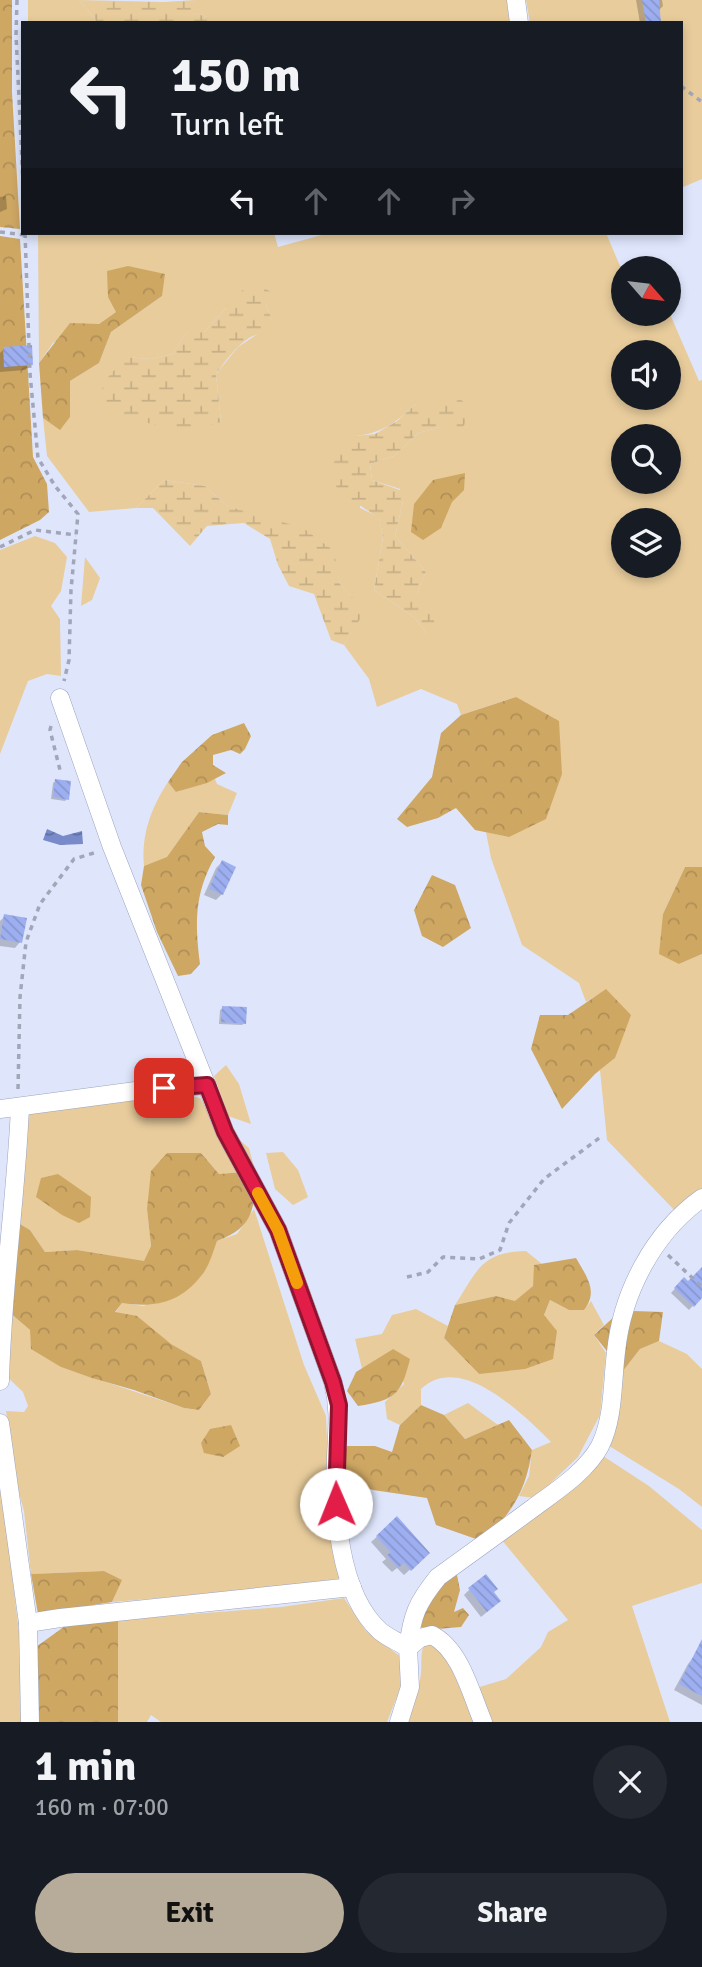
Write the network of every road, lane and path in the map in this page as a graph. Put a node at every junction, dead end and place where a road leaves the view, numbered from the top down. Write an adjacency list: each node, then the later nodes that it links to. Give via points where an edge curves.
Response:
1 (17, 0): 6 (path)
2 (516, 0): 3 (street)
3 (519, 21)
4 (683, 88): 5 (path)
5 (702, 102)
6 (21, 141)
7 (0, 232): 8 (path)
8 (21, 234)
9 (25, 235): 10 (path, via 38,458 78,514)
10 (76, 535): 11 (path, via 35,530); 12 (path, via 69,660)
11 (0, 547)
12 (60, 698): 13 (street)
13 (112, 847): 14 (street); 15 (path, via 75,859 40,904 26,942 17,1055)
14 (207, 1085): 15 (street); 24 (street, via 225,1132 278,1230 333,1382 339,1405 337,1521)
15 (20, 1107): 16 (street); 22 (street)
16 (0, 1109)
17 (602, 1136): 20 (path, via 544,1180 509,1223 500,1250 479,1259 443,1257 428,1272)
18 (702, 1198): 19 (street, via 683,1212)
19 (657, 1244): 21 (path); 26 (street, via 622,1315 609,1415 599,1447 571,1479 438,1577 421,1598)
20 (407, 1277)
21 (702, 1287)
22 (0, 1381)
23 (0, 1423): 25 (street)
24 (352, 1587): 25 (street); 26 (street, via 380,1631)
25 (28, 1623): 27 (street)
26 (408, 1648): 28 (street, via 410,1687); 29 (street, via 432,1635 444,1642)
27 (30, 1722)
28 (399, 1722)
29 (483, 1722)

